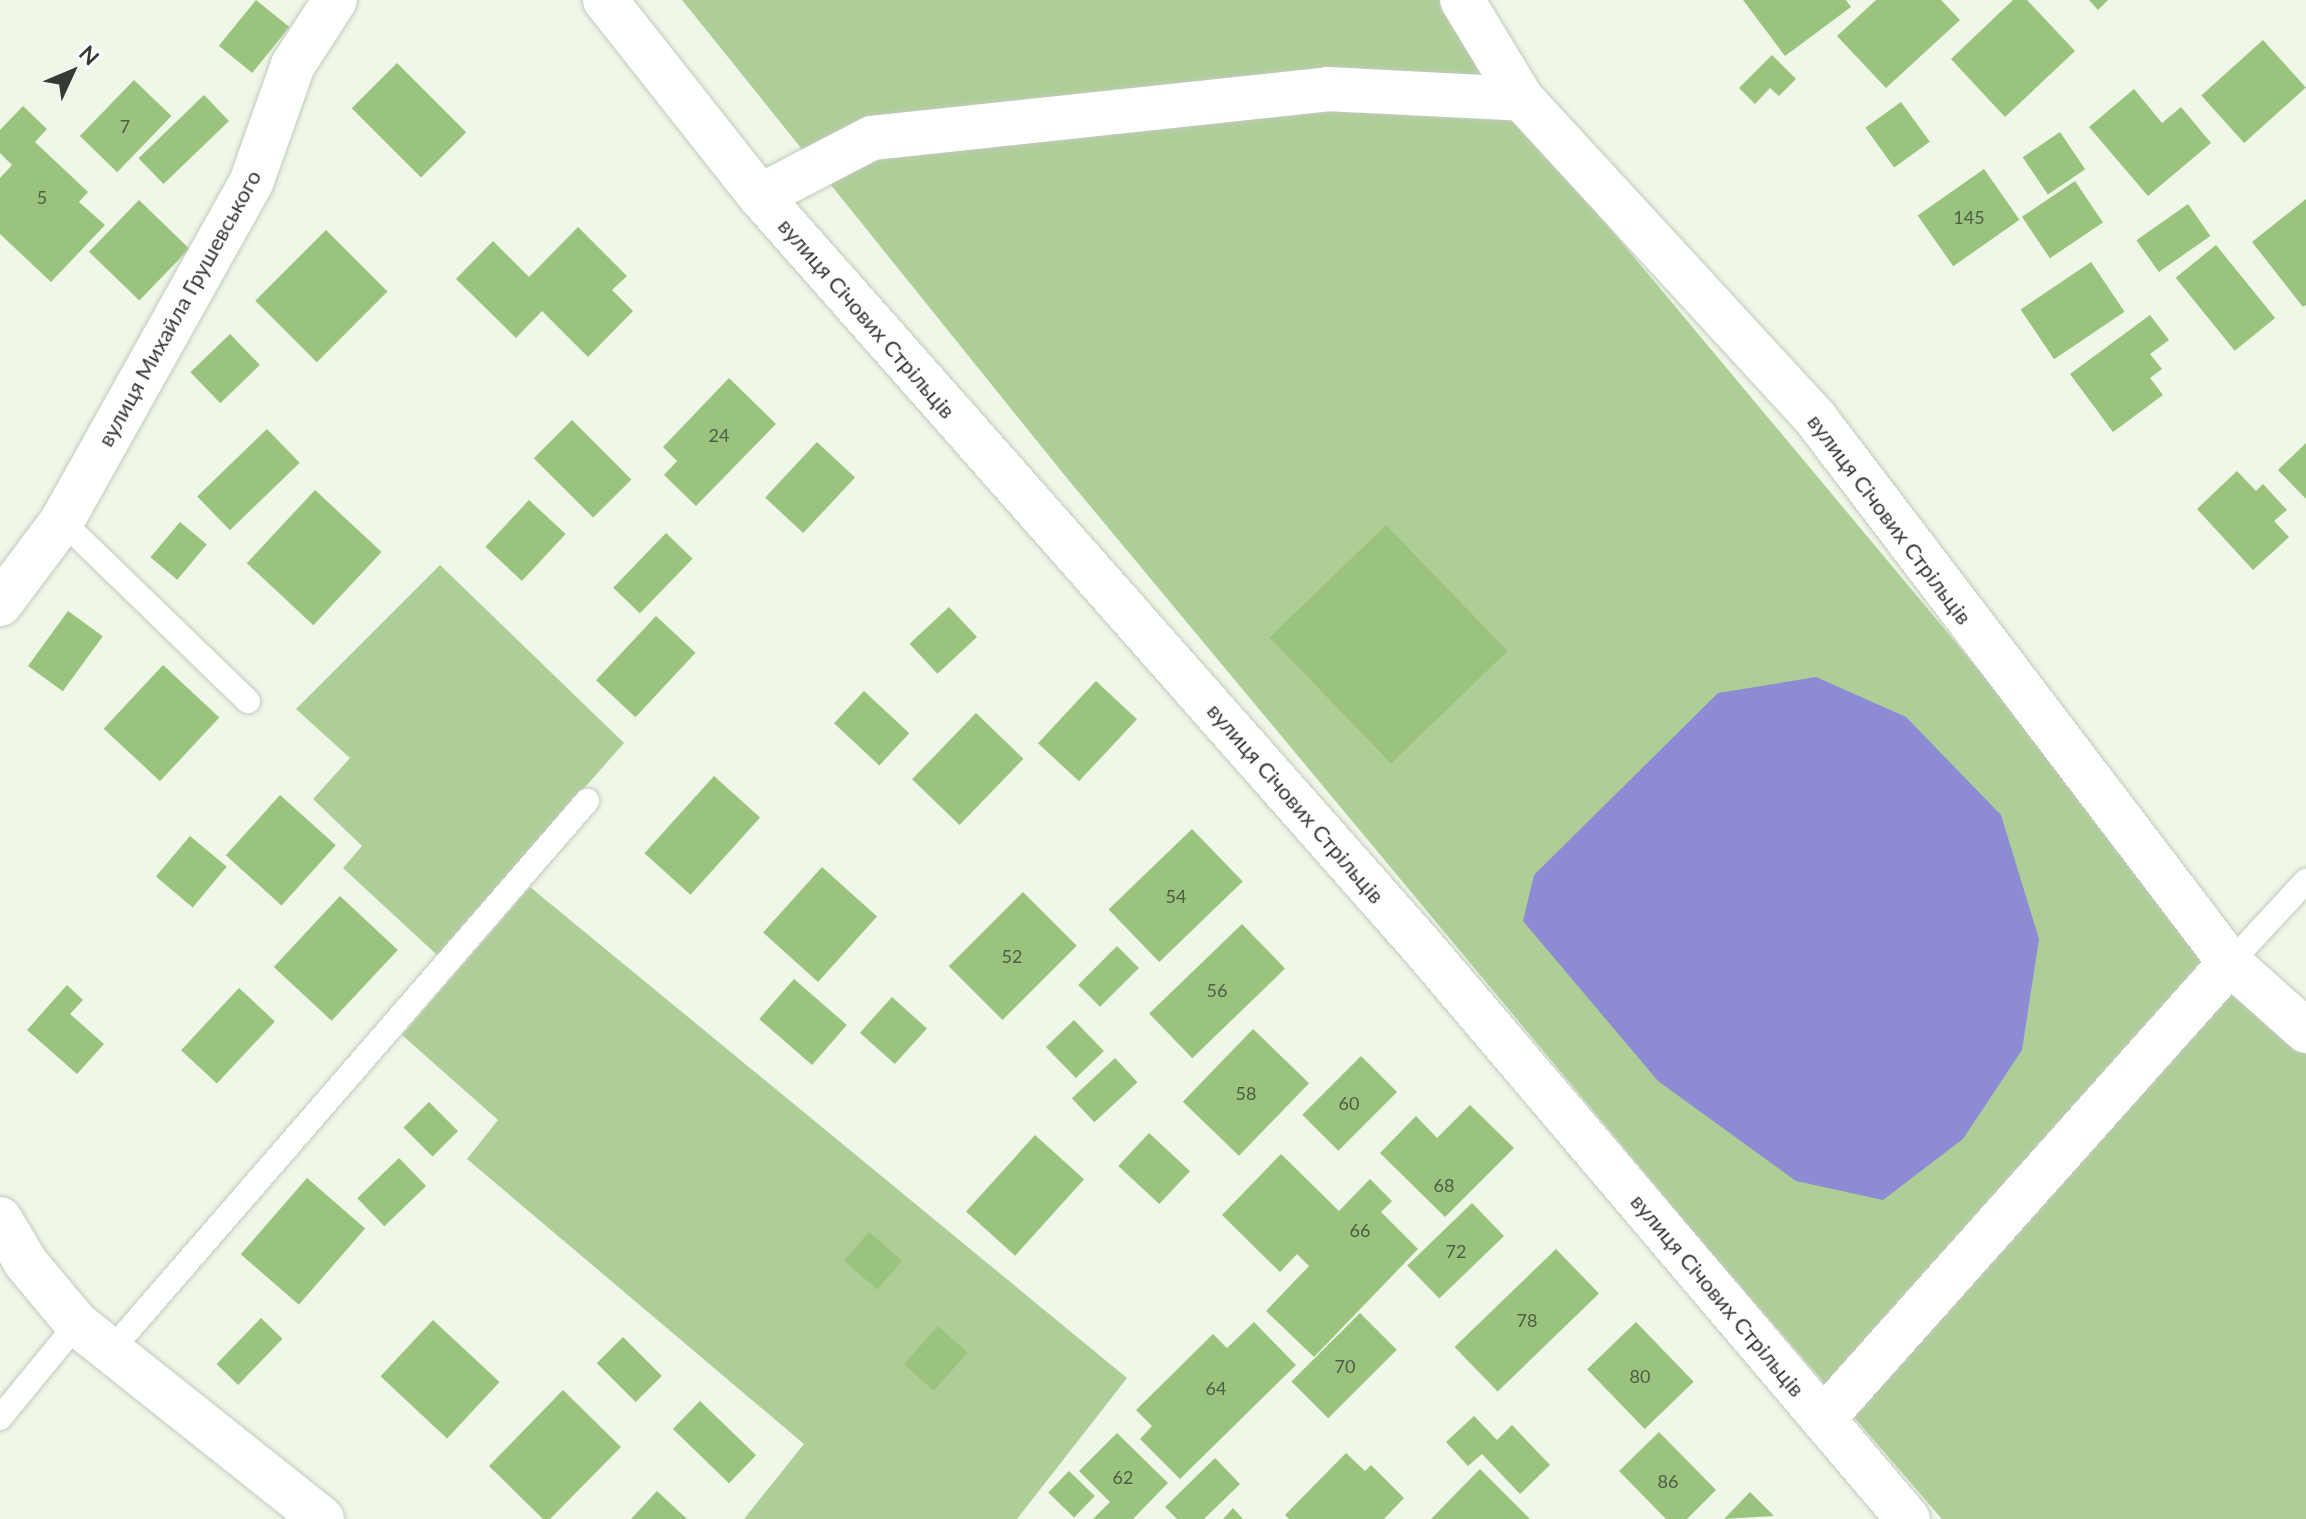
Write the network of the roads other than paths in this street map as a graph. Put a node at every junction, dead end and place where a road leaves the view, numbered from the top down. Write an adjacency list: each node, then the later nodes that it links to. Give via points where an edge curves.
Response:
1 (335, 0): 6 (street, вулиця Михайла Грушевського, via 293,65 251,183)
2 (605, 0): 5 (street, вулиця Січових Стрільців)
3 (1462, 0): 4 (street, вулиця Січових Стрільців)
4 (1522, 99): 5 (street, вулиця Січових Стрільців, via 1327,89 872,138); 11 (street, вулиця Січових Стрільців, via 1816,419)
5 (760, 196): 17 (street, вулиця Січових Стрільців, via 1420,944)
6 (62, 521): 7 (street, вулиця Михайла Грушевського); 8 (lane)
7 (5, 584)
8 (248, 701)
9 (587, 801): 15 (lane)
10 (2306, 881): 11 (lane)
11 (2230, 963): 12 (street, вулиця Січових Стрільців); 17 (street, вулиця Січових Стрільців)
12 (2306, 1031)
13 (0, 1219): 14 (street, via 26,1263)
14 (77, 1324): 15 (street); 16 (lane)
15 (113, 1348): 18 (street)
16 (0, 1418)
17 (1823, 1419): 19 (street, вулиця Січових Стрільців)
18 (322, 1519)
19 (1908, 1519)

